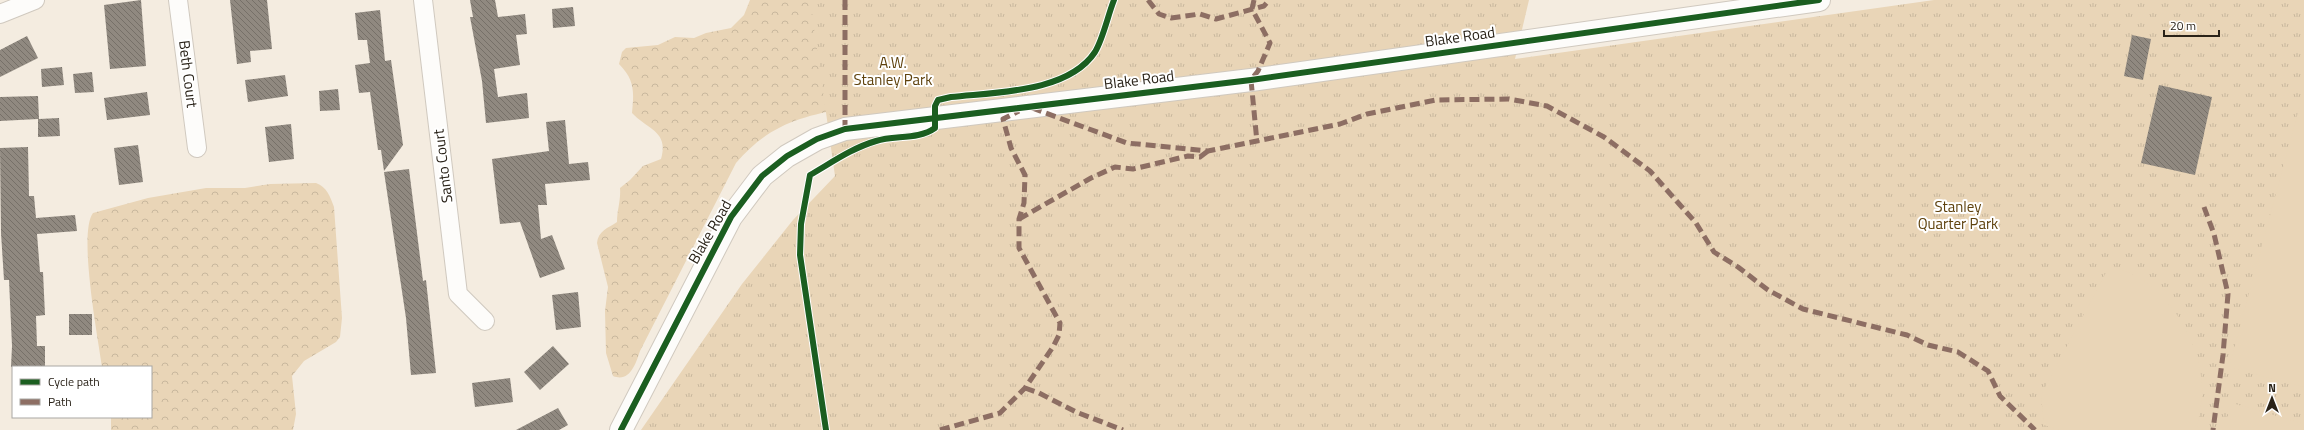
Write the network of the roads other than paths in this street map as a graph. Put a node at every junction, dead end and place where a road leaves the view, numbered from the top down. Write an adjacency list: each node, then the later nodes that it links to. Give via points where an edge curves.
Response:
1 (35, 0): 6 (street)
2 (178, 0): 7 (street, Beth Court)
3 (423, 0): 8 (street, Santo Court, via 458,294)
4 (1819, 0): 5 (street, Blake Road)
5 (1780, 3): 9 (street, Blake Road, via 1251,80 846,129 817,139 788,156 762,176 731,217)
6 (0, 14)
7 (197, 148)
8 (485, 321)
9 (621, 430)

